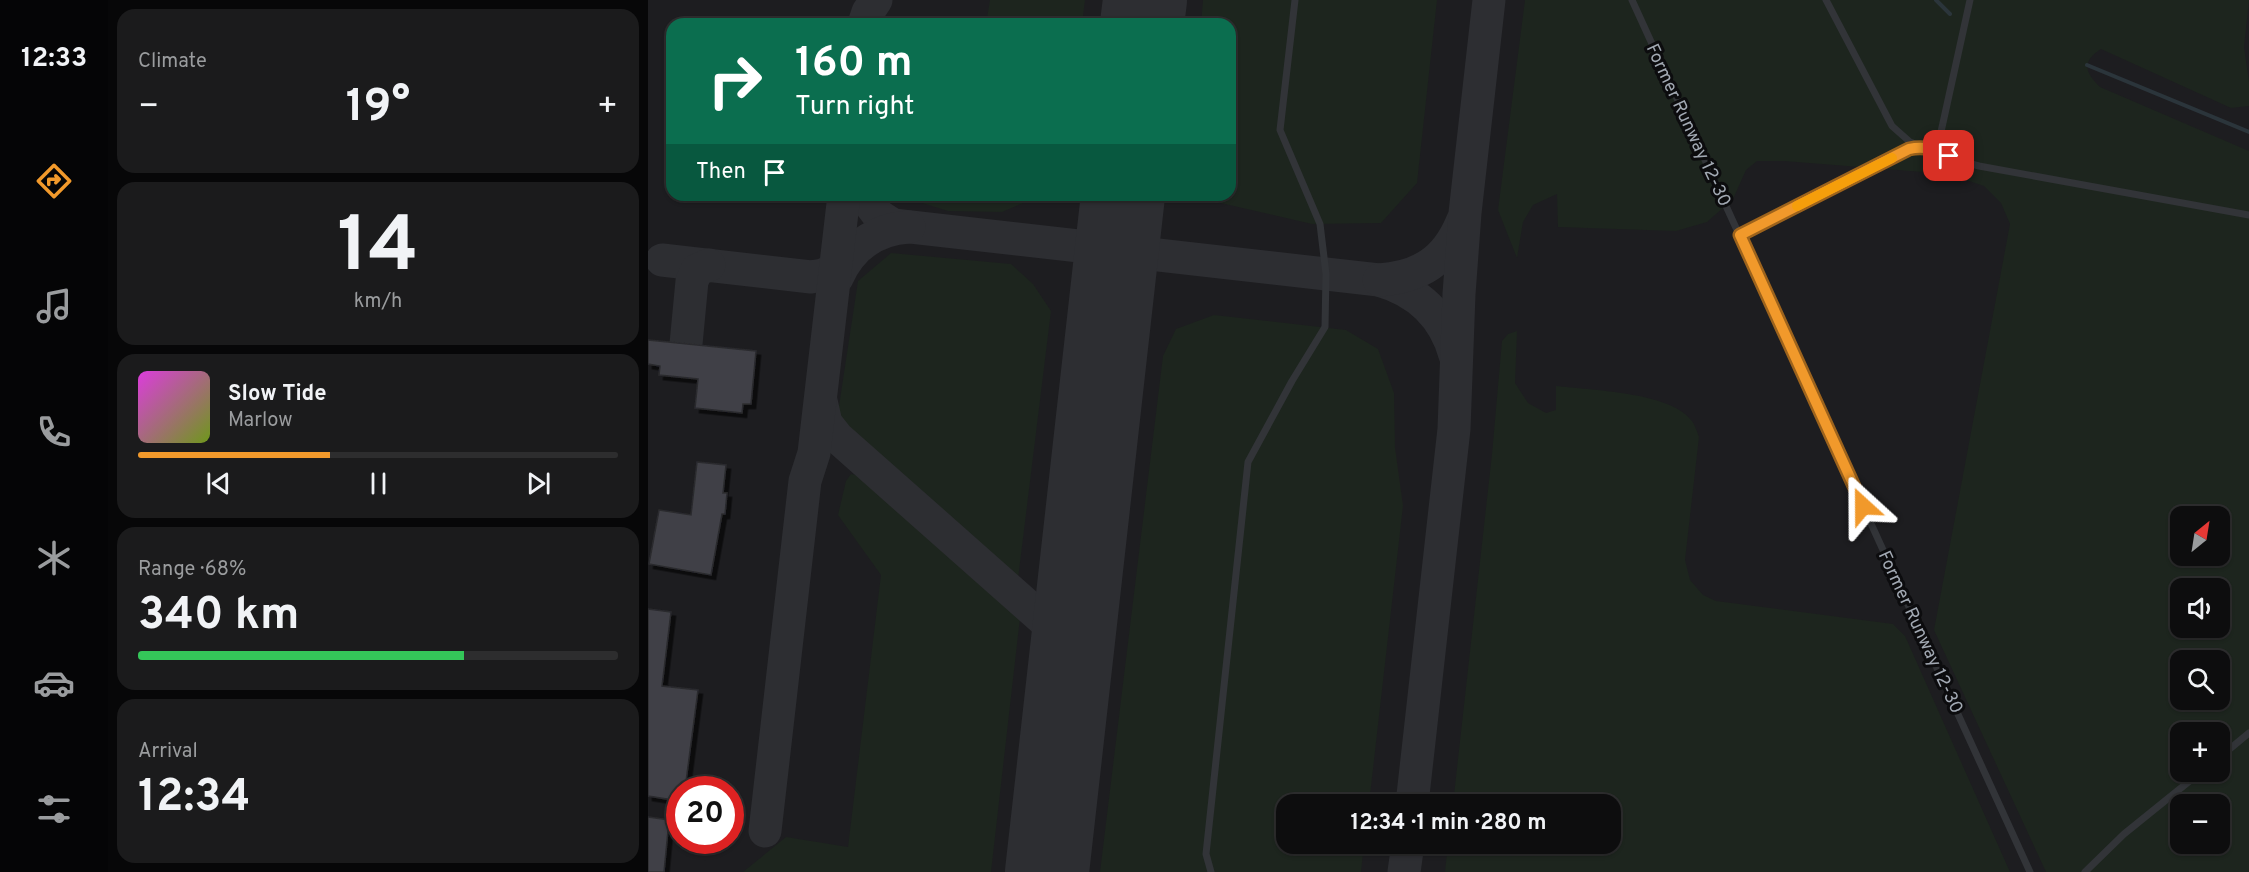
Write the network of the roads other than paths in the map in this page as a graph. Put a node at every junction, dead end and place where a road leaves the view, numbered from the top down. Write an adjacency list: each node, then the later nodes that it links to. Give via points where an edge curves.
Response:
1 (1294, 0): 12 (lane, via 1280,130 1320,224 1326,274 1325,327 1248,462 1206,854)
2 (1632, 0): 8 (lane, Former Runway 12-30)
3 (1826, 0): 5 (lane, via 1892,126 1910,142)
4 (1970, 0): 6 (lane)
5 (1925, 148): 6 (lane); 8 (lane, via 1909,149)
6 (1937, 150): 7 (lane, via 1979,166)
7 (2249, 215)
8 (1740, 235): 13 (lane, Former Runway 12-30)
9 (2249, 733): 10 (lane)
10 (2230, 749)
11 (2188, 782): 14 (lane, via 2124,834)
12 (1211, 872)
13 (2030, 872)
14 (2085, 872)

